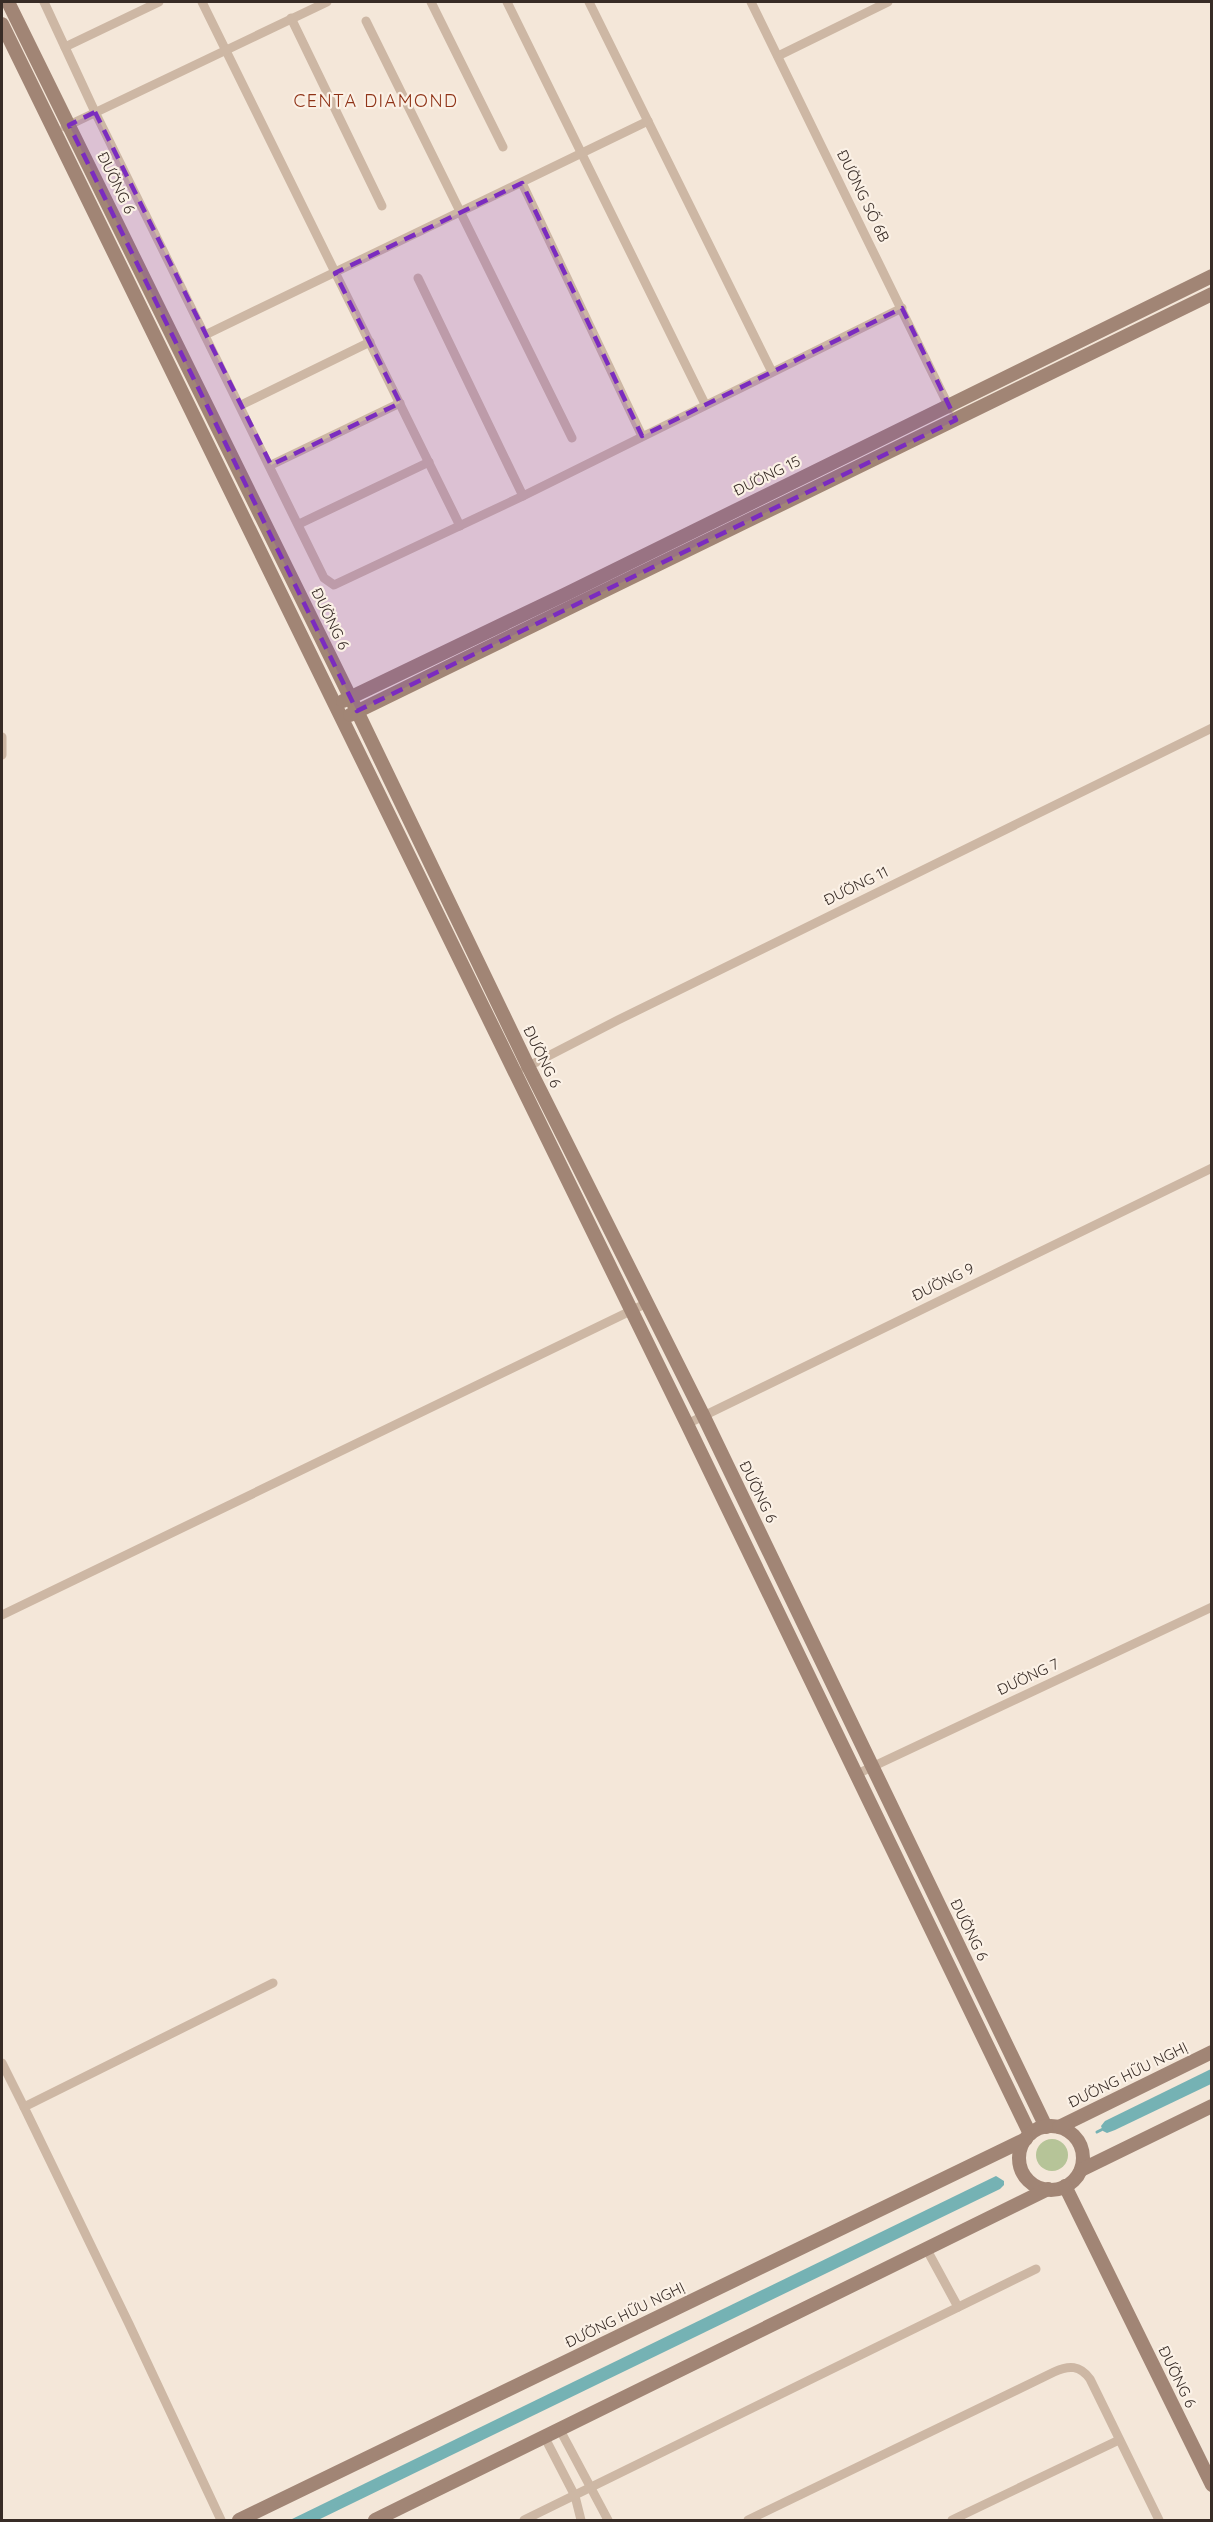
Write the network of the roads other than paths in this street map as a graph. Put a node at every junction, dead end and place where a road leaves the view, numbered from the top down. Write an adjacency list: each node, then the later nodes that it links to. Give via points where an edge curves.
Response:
1 (8, 2): 19 (main road, ĐƯỜNG 6)
2 (44, 2): 14 (street)
3 (159, 2): 14 (street)
4 (202, 2): 15 (street)
5 (327, 2): 11 (street)
6 (431, 2): 21 (street)
7 (507, 2): 22 (street)
8 (589, 2): 18 (street)
9 (751, 2): 16 (street, ĐƯỜNG SỐ 6B)
10 (888, 2): 16 (street)
11 (291, 18): 15 (street); 24 (street)
12 (366, 21): 25 (street)
13 (2, 24): 20 (main road, ĐƯỜNG 6)
14 (65, 46): 17 (street)
15 (225, 49): 17 (street); 26 (street)
16 (778, 56): 30 (street, ĐƯỜNG SỐ 6B)
17 (94, 112): 19 (street); 31 (street)
18 (648, 121): 22 (street); 33 (street)
19 (69, 125): 20 (street); 47 (main road, ĐƯỜNG 6)
20 (55, 132): 48 (main road, ĐƯỜNG 6)
21 (503, 147)
22 (582, 153): 23 (street); 35 (street)
23 (522, 183): 25 (street); 39 (street)
24 (382, 206)
25 (460, 212): 26 (street); 40 (street)
26 (335, 273): 31 (street); 32 (street)
27 (1212, 276): 37 (main road, ĐƯỜNG 15)
28 (418, 278): 43 (street)
29 (1212, 294): 38 (main road, ĐƯỜNG 15)
30 (902, 308): 33 (street); 37 (street, ĐƯỜNG SỐ 6B)
31 (205, 335): 36 (street)
32 (370, 342): 34 (street); 36 (street)
33 (772, 372): 35 (street)
34 (400, 403): 41 (street); 42 (street)
35 (705, 404): 39 (street)
36 (241, 405): 42 (street)
37 (948, 405): 38 (street, ĐƯỜNG SỐ 6B); 46 (main road, ĐƯỜNG 15)
38 (956, 420): 46 (main road, ĐƯỜNG 15)
39 (642, 436): 43 (street)
40 (572, 438)
41 (429, 462): 44 (street); 45 (street)
42 (271, 465): 44 (street)
43 (523, 496): 45 (street)
44 (298, 524): 45 (street, via 324,578 334,585)
45 (460, 526)
46 (556, 606): 47 (main road, ĐƯỜNG 15); 49 (main road, ĐƯỜNG 15)
47 (350, 698): 48 (main road, ĐƯỜNG 15); 49 (main road, ĐƯỜNG 6)
48 (336, 705): 50 (main road, ĐƯỜNG 6)
49 (357, 711): 50 (main road, ĐƯỜNG 15); 54 (main road, ĐƯỜNG 6)
50 (342, 718): 55 (main road, ĐƯỜNG 6)
51 (1212, 728): 54 (street, ĐƯỜNG 11)
52 (2, 737): 53 (street)
53 (2, 755)
54 (528, 1066): 55 (street, ĐƯỜNG 11); 57 (main road, ĐƯỜNG 6)
55 (515, 1073): 58 (main road, ĐƯỜNG 6)
56 (1212, 1168): 59 (street, ĐƯỜNG 9)
57 (647, 1303): 58 (street); 59 (main road, ĐƯỜNG 6)
58 (631, 1310): 60 (main road, ĐƯỜNG 6); 62 (street)
59 (703, 1415): 60 (street, ĐƯỜNG 9); 63 (main road, ĐƯỜNG 6)
60 (687, 1424): 64 (main road, ĐƯỜNG 6)
61 (1212, 1607): 63 (street, ĐƯỜNG 7)
62 (2, 1615)
63 (873, 1767): 64 (street, ĐƯỜNG 7); 70 (main road, ĐƯỜNG 6)
64 (857, 1774): 71 (main road, ĐƯỜNG 6)
65 (273, 1983): 69 (street)
66 (1212, 2052): 70 (main road, ĐƯỜNG HỮU NGHỊ)
67 (2, 2063): 69 (street)
68 (1212, 2106): 72 (main road)
69 (24, 2107): 84 (street)
70 (1052, 2127): 71 (main road); 72 (main road, via 1066,2130 1078,2140 1083,2155)
71 (1028, 2136): 74 (main road, via 1020,2154 1022,2170 1032,2183); 85 (main road, ĐƯỜNG HỮU NGHỊ)
72 (1081, 2170): 73 (main road)
73 (1065, 2186): 74 (main road); 81 (main road, ĐƯỜNG 6)
74 (1048, 2189): 75 (main road)
75 (927, 2250): 77 (street); 78 (main road)
76 (1036, 2269): 77 (street)
77 (958, 2307): 82 (street)
78 (560, 2430): 79 (main road); 82 (street)
79 (545, 2438): 83 (street); 86 (main road)
80 (1119, 2440): 90 (street, via 1086,2374 1066,2367); 91 (street); 92 (street)
81 (1212, 2485)
82 (590, 2488): 83 (street); 89 (street)
83 (575, 2496): 87 (street); 88 (street)
84 (220, 2520)
85 (239, 2520)
86 (375, 2520)
87 (524, 2520)
88 (581, 2520)
89 (608, 2520)
90 (748, 2520)
91 (952, 2520)
92 (1159, 2520)

